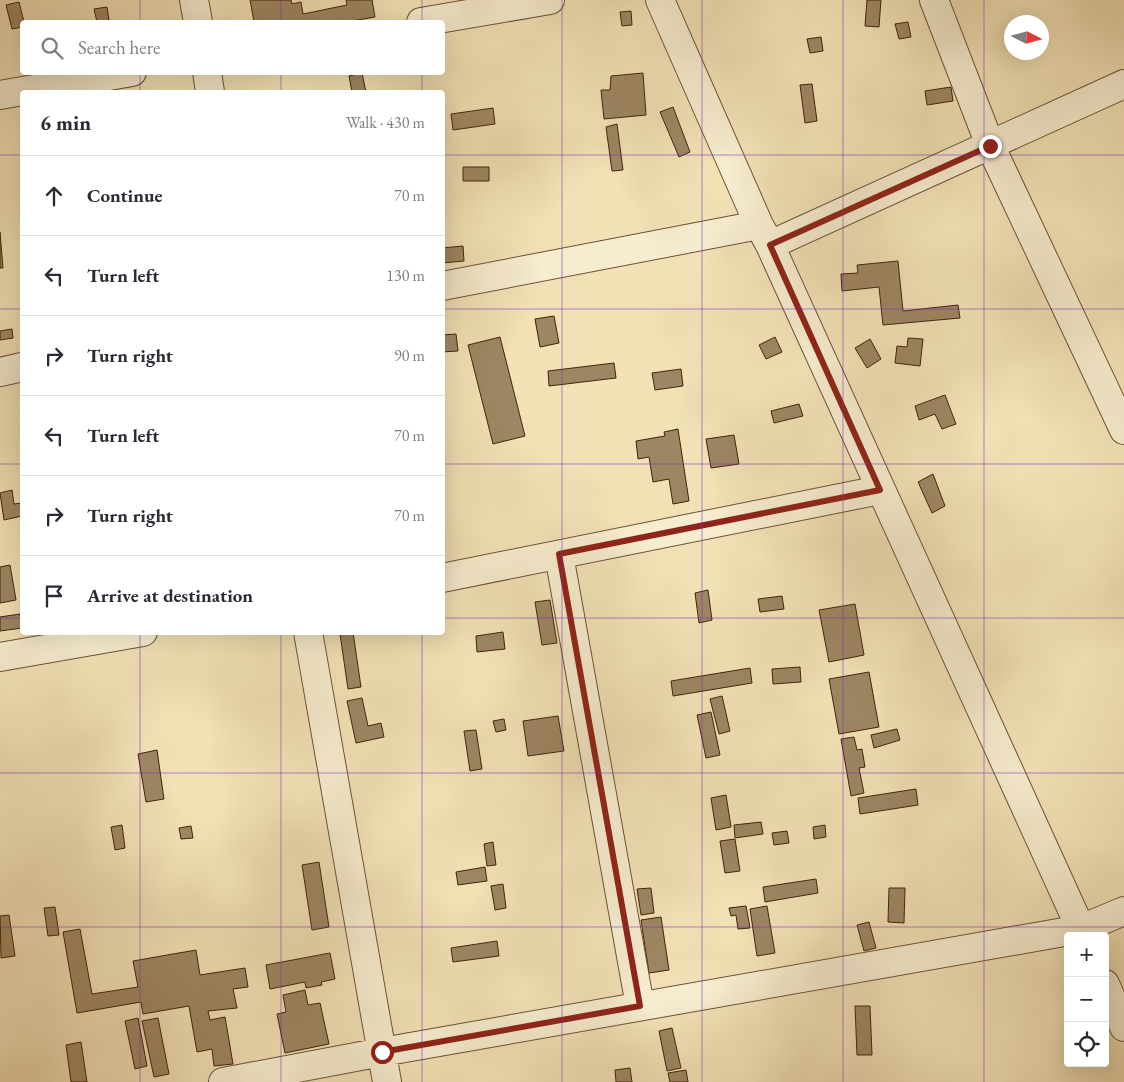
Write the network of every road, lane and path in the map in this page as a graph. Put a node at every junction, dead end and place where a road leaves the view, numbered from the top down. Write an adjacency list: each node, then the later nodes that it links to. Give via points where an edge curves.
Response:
1 (194, 0): 5 (street)
2 (550, 0): 6 (street)
3 (660, 0): 15 (street)
4 (934, 0): 14 (street)
5 (198, 20)
6 (433, 20)
7 (115, 75): 10 (street)
8 (207, 75): 11 (street)
9 (1124, 84): 14 (street)
10 (29, 90)
11 (210, 90)
12 (20, 92): 13 (street)
13 (0, 95)
14 (990, 146): 15 (street); 19 (street)
15 (765, 235): 16 (street); 20 (street)
16 (445, 286)
17 (20, 367): 18 (street)
18 (0, 372)
19 (1124, 430)
20 (880, 490): 21 (street); 27 (street)
21 (559, 554): 22 (street); 30 (street)
22 (445, 577)
23 (127, 635): 25 (street)
24 (309, 635): 32 (street)
25 (0, 657)
26 (1124, 911): 27 (street)
27 (1083, 932)
28 (1064, 935): 30 (street)
29 (1109, 993): 31 (street)
30 (640, 1006): 32 (street)
31 (1124, 1027)
32 (382, 1052): 33 (street); 34 (street)
33 (223, 1082)
34 (387, 1082)

